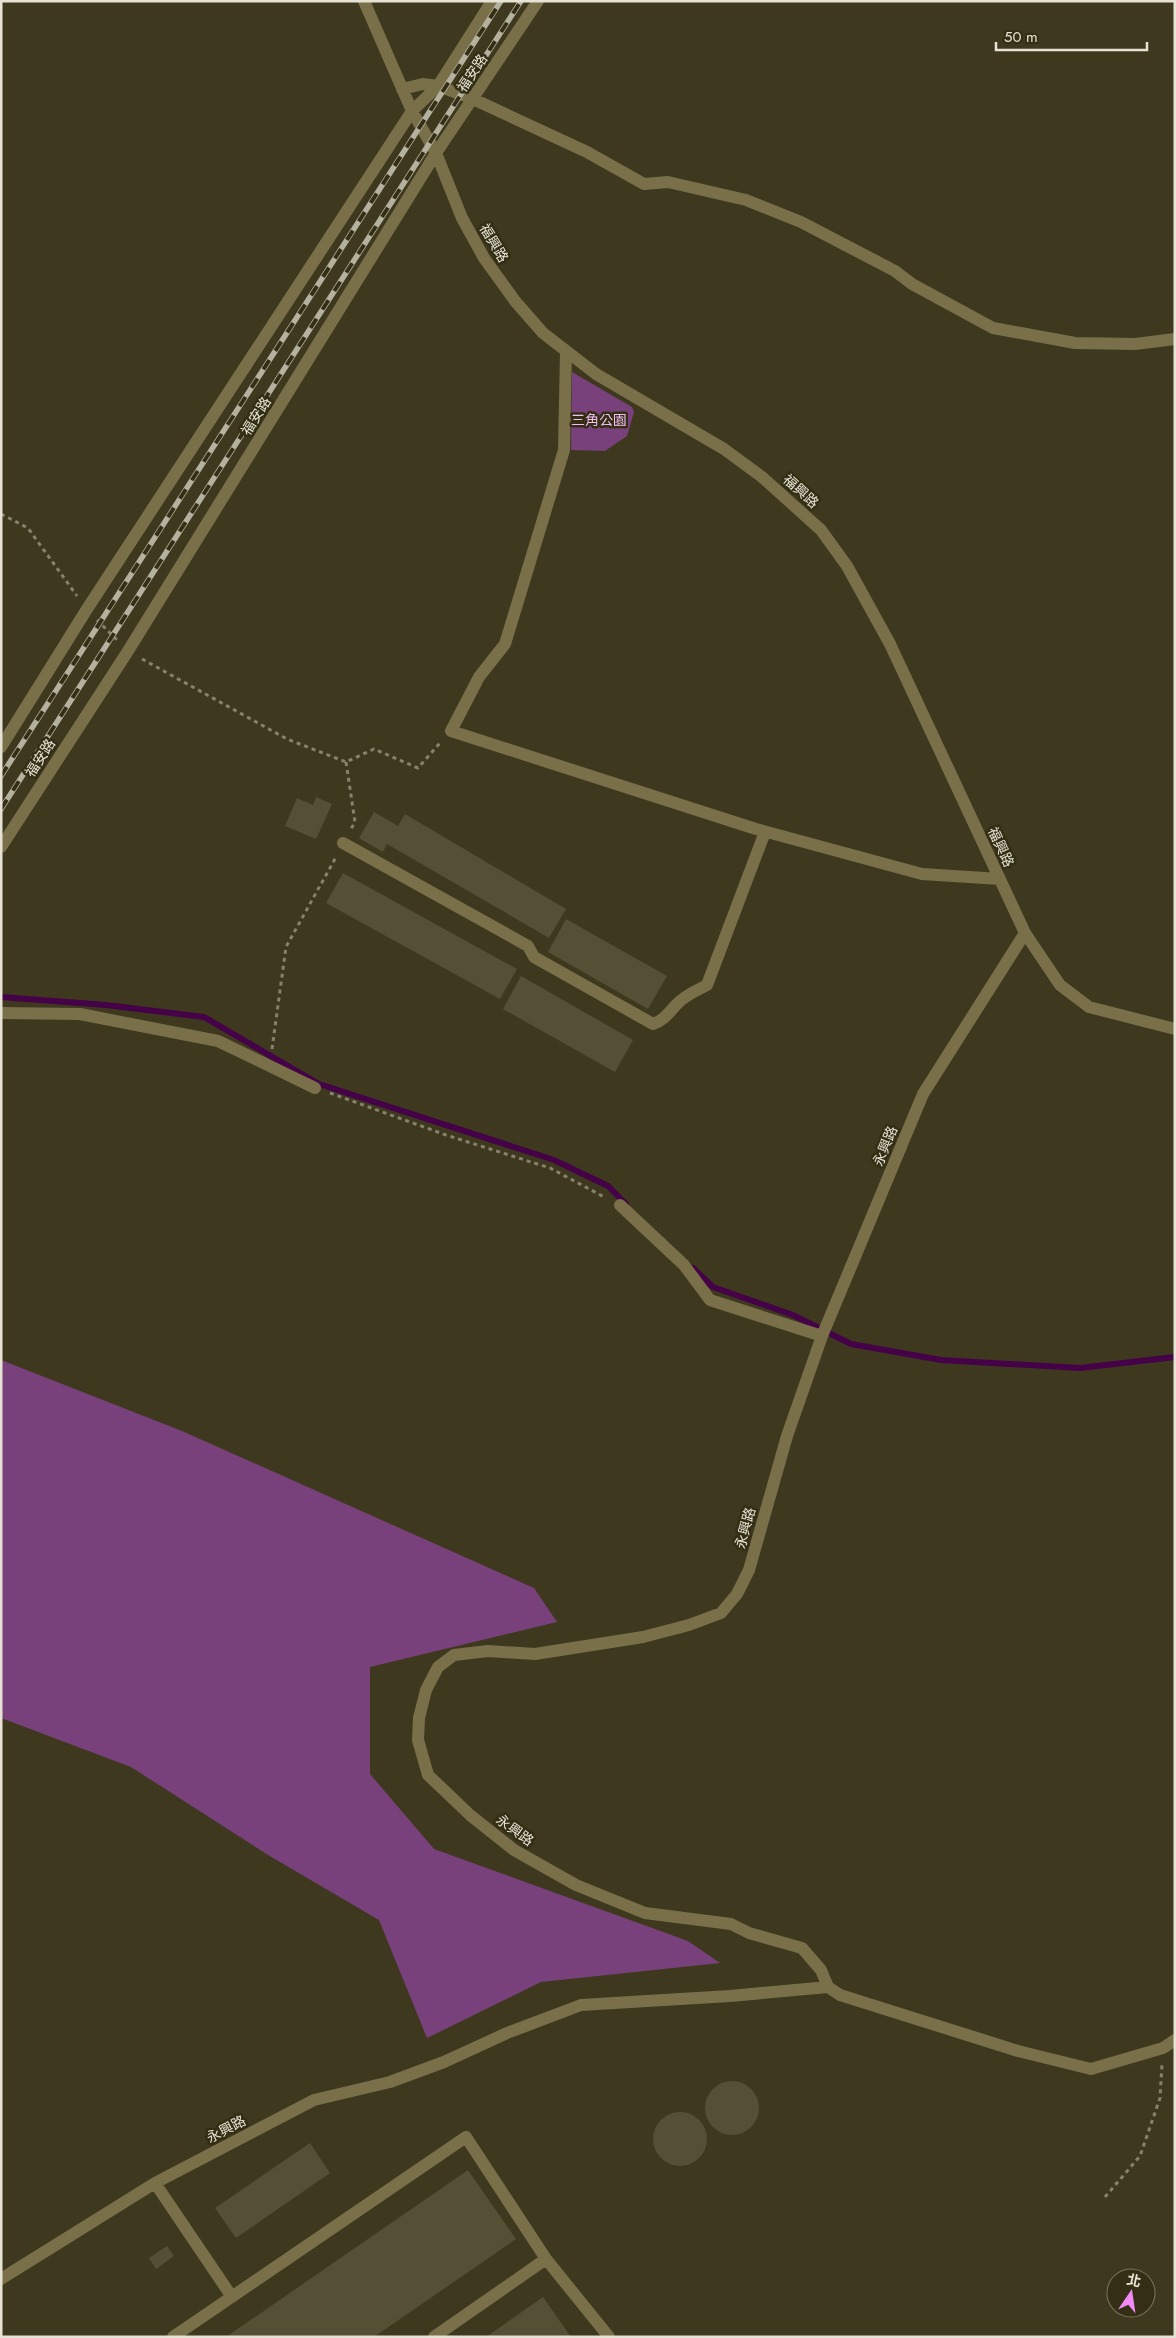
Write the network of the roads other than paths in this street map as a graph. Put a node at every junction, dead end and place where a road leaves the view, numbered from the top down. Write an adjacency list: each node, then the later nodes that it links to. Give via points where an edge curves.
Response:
1 (364, 1): 5 (street, 福興路)
2 (492, 1): 4 (street, 福安路)
3 (538, 1): 6 (street, 福安路)
4 (438, 86): 5 (street, via 423,84); 6 (street); 7 (street, 福安路)
5 (402, 89): 7 (street, 福興路)
6 (473, 98): 8 (street, 福安路); 9 (street, via 587,152 644,184 668,182 746,200 801,222 895,270 912,284 993,328 1075,343 1135,344)
7 (412, 110): 8 (street, 福興路); 11 (street, 福安路, via 86,609)
8 (436, 153): 10 (street, 福興路, via 462,218 484,258 543,333); 14 (street, 福安路, via 128,651)
9 (1175, 339)
10 (566, 351): 12 (street, via 564,450 505,644 479,677 451,731); 15 (street, 福興路, via 596,374 724,449 762,477 822,530 847,566 890,644)
11 (1, 747)
12 (765, 832): 13 (street, via 707,985 690,993 668,1016 653,1024 534,957 528,946); 15 (street, via 922,874)
13 (343, 843)
14 (1, 847)
15 (1000, 879): 16 (street, 福興路)
16 (1025, 933): 18 (street, 福興路, via 1060,986 1089,1007); 21 (street, 永興路, via 923,1094)
17 (1, 1013): 19 (street, via 80,1014 218,1041)
18 (1175, 1029)
19 (315, 1088)
20 (620, 1205): 21 (street, via 684,1265 710,1300)
21 (822, 1336): 22 (street, 永興路, via 787,1436 750,1570 737,1594 721,1613 643,1637 593,1646 535,1654 488,1651 454,1656 438,1667 426,1690 418,1740 428,1774 470,1815 514,1850 576,1885 646,1913 731,1924 749,1933 802,1948 821,1970)
22 (828, 1987): 23 (street, via 840,1995 1018,2051 1091,2069 1163,2048); 24 (street, 永興路, via 581,2005 390,2082 314,2100)
23 (1175, 2040)
24 (155, 2183): 26 (street, 永興路); 27 (street)
25 (546, 2259): 27 (street, via 466,2137); 29 (street); 30 (street)
26 (1, 2279)
27 (232, 2297): 28 (street)
28 (173, 2337)
29 (434, 2337)
30 (609, 2337)

